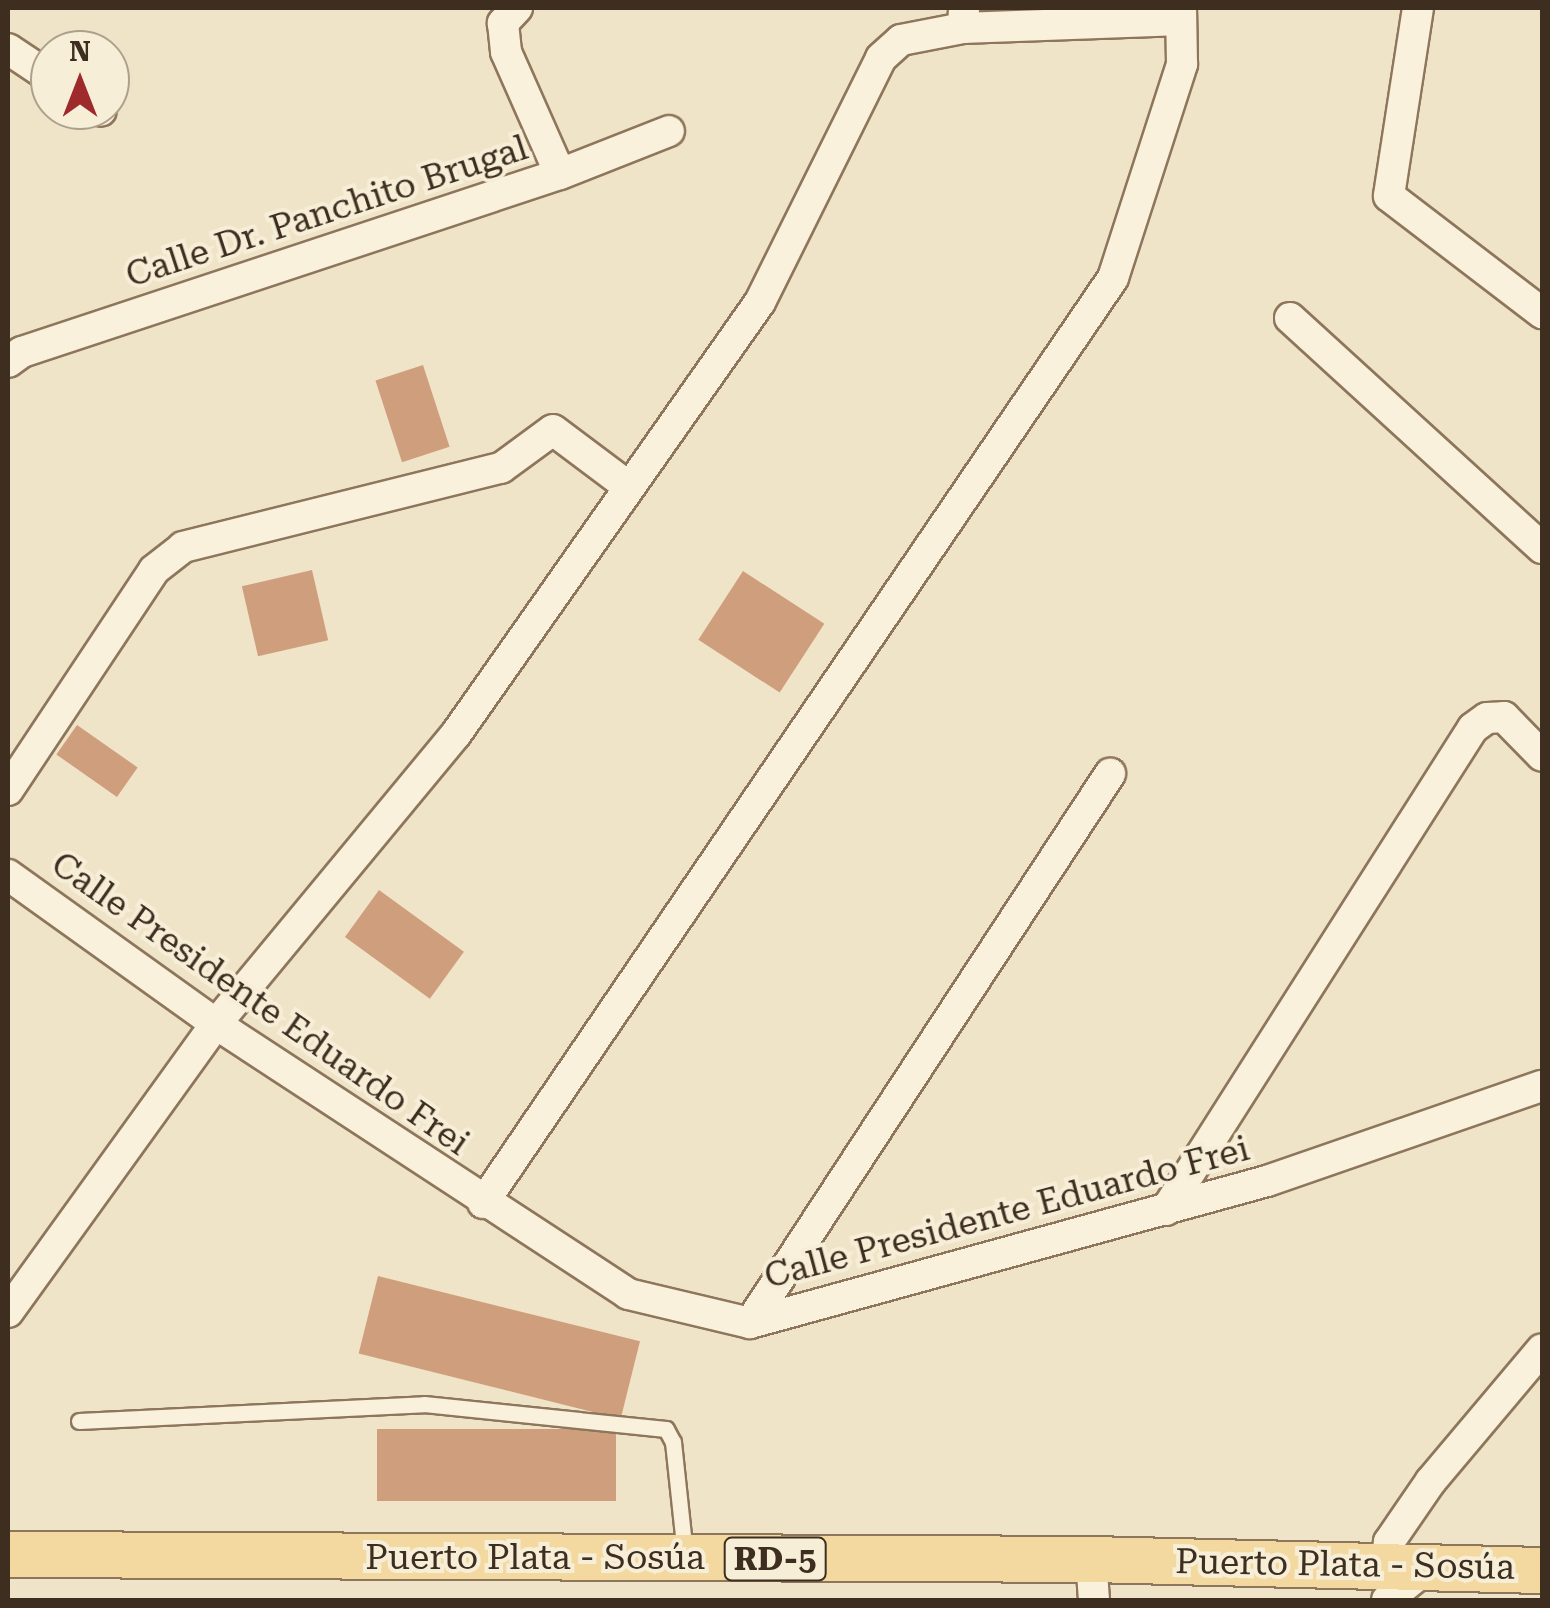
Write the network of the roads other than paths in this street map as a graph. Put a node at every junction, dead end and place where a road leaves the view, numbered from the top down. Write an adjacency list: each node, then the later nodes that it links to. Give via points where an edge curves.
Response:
1 (517, 8): 8 (street, via 503,23 506,52)
2 (1418, 8): 9 (street, via 1389,196)
3 (1181, 14): 4 (street); 20 (street, via 1182,64 1112,278)
4 (964, 18): 12 (street, via 901,40 881,58 760,302)
5 (8, 49): 6 (street)
6 (30, 64)
7 (669, 130): 8 (street, Calle Dr. Panchito Brugal)
8 (560, 174): 11 (street, Calle Dr. Panchito Brugal)
9 (1542, 314)
10 (1290, 318): 13 (street)
11 (8, 362)
12 (629, 487): 16 (street, via 553,430 501,468 182,547 154,570); 18 (street, via 456,734)
13 (1542, 548)
14 (1542, 756): 21 (street, via 1504,717 1486,718 1462,745)
15 (1110, 774): 23 (street)
16 (8, 790)
17 (8, 875): 18 (street, Calle Presidente Eduardo Frei)
18 (216, 1024): 20 (street, Calle Presidente Eduardo Frei); 22 (street)
19 (1542, 1086): 21 (street, Calle Presidente Eduardo Frei)
20 (483, 1203): 23 (street, Calle Presidente Eduardo Frei, via 628,1294)
21 (1166, 1210): 23 (street, Calle Presidente Eduardo Frei)
22 (8, 1312)
23 (750, 1323)
24 (1542, 1348): 29 (street, via 1389,1542)
25 (79, 1421): 27 (lane, via 424,1404 666,1429)
26 (8, 1554): 27 (main road, Puerto Plata - Sosúa / RD-5)
27 (686, 1559): 30 (main road, Puerto Plata - Sosúa / RD-5)
28 (1542, 1570): 29 (main road, Puerto Plata - Sosúa / RD-5)
29 (1400, 1578): 30 (main road, Puerto Plata - Sosúa / RD-5)
30 (1092, 1580)

